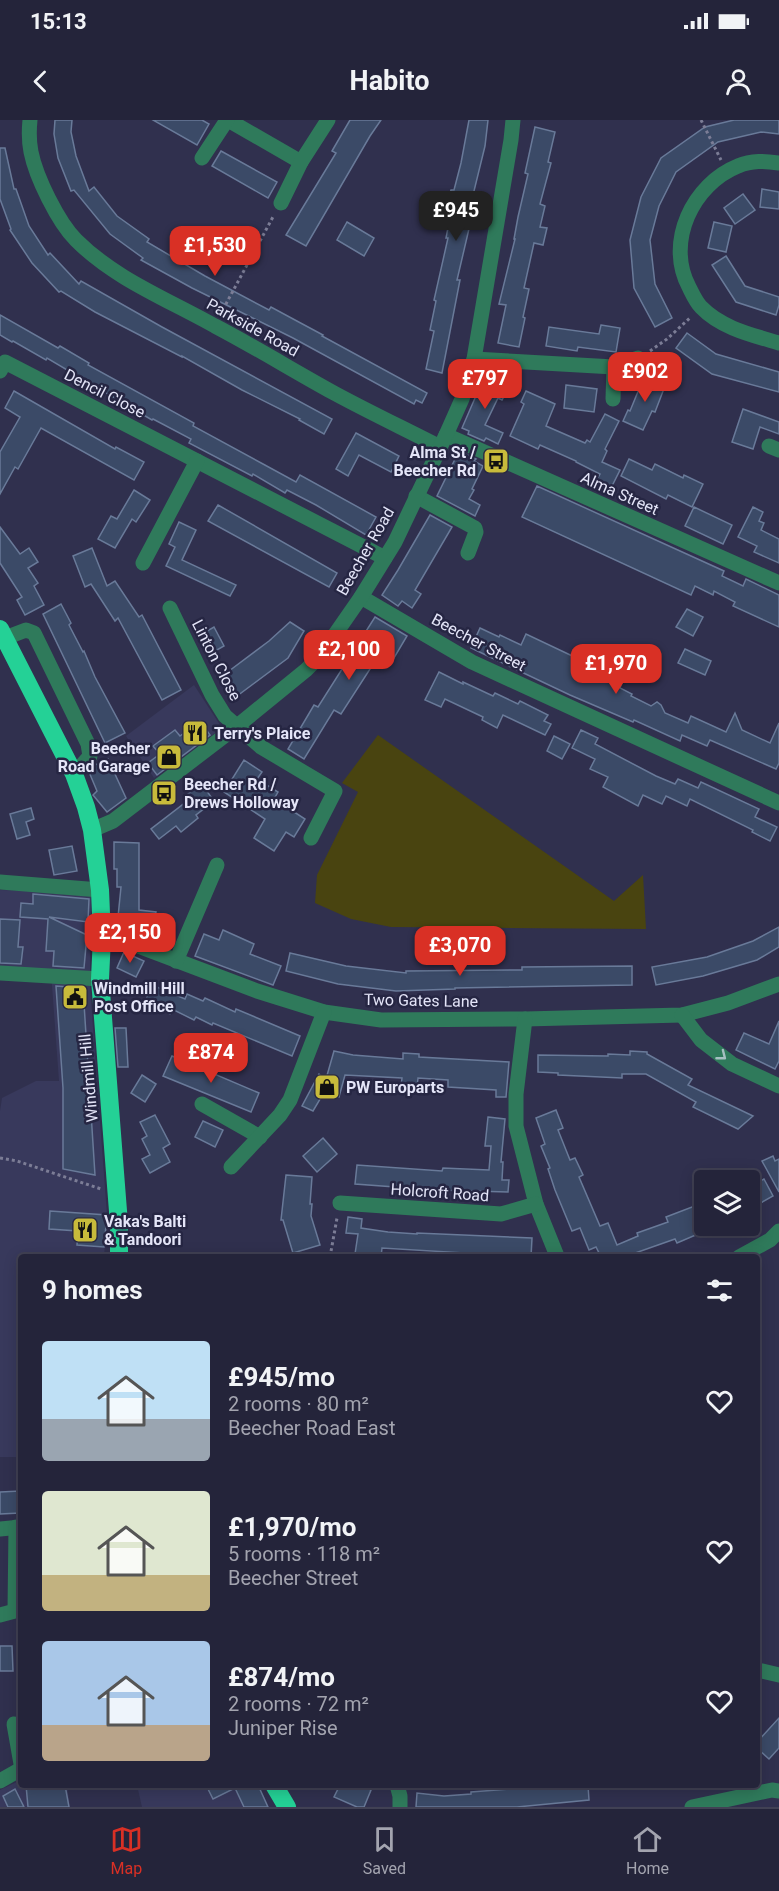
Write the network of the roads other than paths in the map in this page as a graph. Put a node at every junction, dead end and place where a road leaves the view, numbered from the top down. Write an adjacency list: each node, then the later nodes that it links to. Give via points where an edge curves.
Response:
1 (30, 120): 15 (street, Parkside Road, via 30,151 39,179 74,239 93,256 138,286 336,394)
2 (227, 120): 5 (street); 6 (street)
3 (328, 120): 6 (street)
4 (513, 120): 11 (street, Beecher Road)
5 (202, 158)
6 (301, 162): 8 (street)
7 (779, 163): 9 (street, via 762,160 725,173 696,200 681,233 681,265 701,307 734,329)
8 (281, 203)
9 (779, 343)
10 (638, 358): 12 (street)
11 (474, 359): 12 (street); 15 (street, Beecher Road)
12 (614, 367): 14 (street)
13 (0, 371): 16 (street, Dencil Close, via 5,362)
14 (613, 399)
15 (443, 441): 17 (street, Beecher Road); 21 (street, Alma Street)
16 (197, 461): 19 (street, Dencil Close); 20 (street)
17 (417, 496): 18 (street, via 476,528); 19 (street, Beecher Road)
18 (468, 553)
19 (384, 558): 22 (street, Beecher Road)
20 (142, 563)
21 (779, 583)
22 (361, 597): 25 (street, Beecher Road, via 320,656); 27 (street, Beecher Street, via 472,662)
23 (170, 608): 25 (street, Linton Close, via 212,695)
24 (2, 633): 26 (highway, Windmill Hill); 26 (street, via 34,633 88,744 90,756)
25 (236, 727): 28 (street, Beecher Road, via 113,821); 29 (street, Linton Close, via 261,747 335,791)
26 (74, 774): 28 (highway, Windmill Hill)
27 (779, 803)
28 (92, 830): 32 (highway, Windmill Hill)
29 (311, 838)
30 (217, 865): 34 (street)
31 (0, 882): 32 (street)
32 (100, 890): 33 (highway, Windmill Hill)
33 (102, 937): 34 (street, Two Gates Lane, via 117,938); 36 (highway, Windmill Hill)
34 (176, 961): 38 (street, Two Gates Lane)
35 (0, 973): 36 (street)
36 (100, 979): 48 (highway, Windmill Hill)
37 (779, 984): 39 (street, Two Gates Lane)
38 (324, 1012): 40 (street, Two Gates Lane, via 381,1020); 43 (street, via 290,1100)
39 (682, 1015): 40 (street, Two Gates Lane); 41 (street, one-way to 41, via 701,1040 732,1064)
40 (525, 1019): 46 (street, via 516,1126)
41 (779, 1086)
42 (202, 1104): 43 (street)
43 (260, 1137): 44 (street)
44 (231, 1167)
45 (340, 1203): 46 (street, Holcroft Road, via 501,1214)
46 (536, 1204): 49 (street)
47 (779, 1231): 50 (street)
48 (119, 1254)
49 (556, 1254)
50 (744, 1254)
51 (12, 1528): 52 (street)
52 (12, 1614)
53 (760, 1670): 54 (street)
54 (779, 1675)
55 (14, 1724): 56 (street)
56 (18, 1747)
57 (18, 1771): 58 (street)
58 (0, 1781)
59 (276, 1788): 62 (highway)
60 (398, 1788): 63 (street)
61 (779, 1791): 64 (street)
62 (286, 1807)
63 (399, 1807)
64 (692, 1807)

